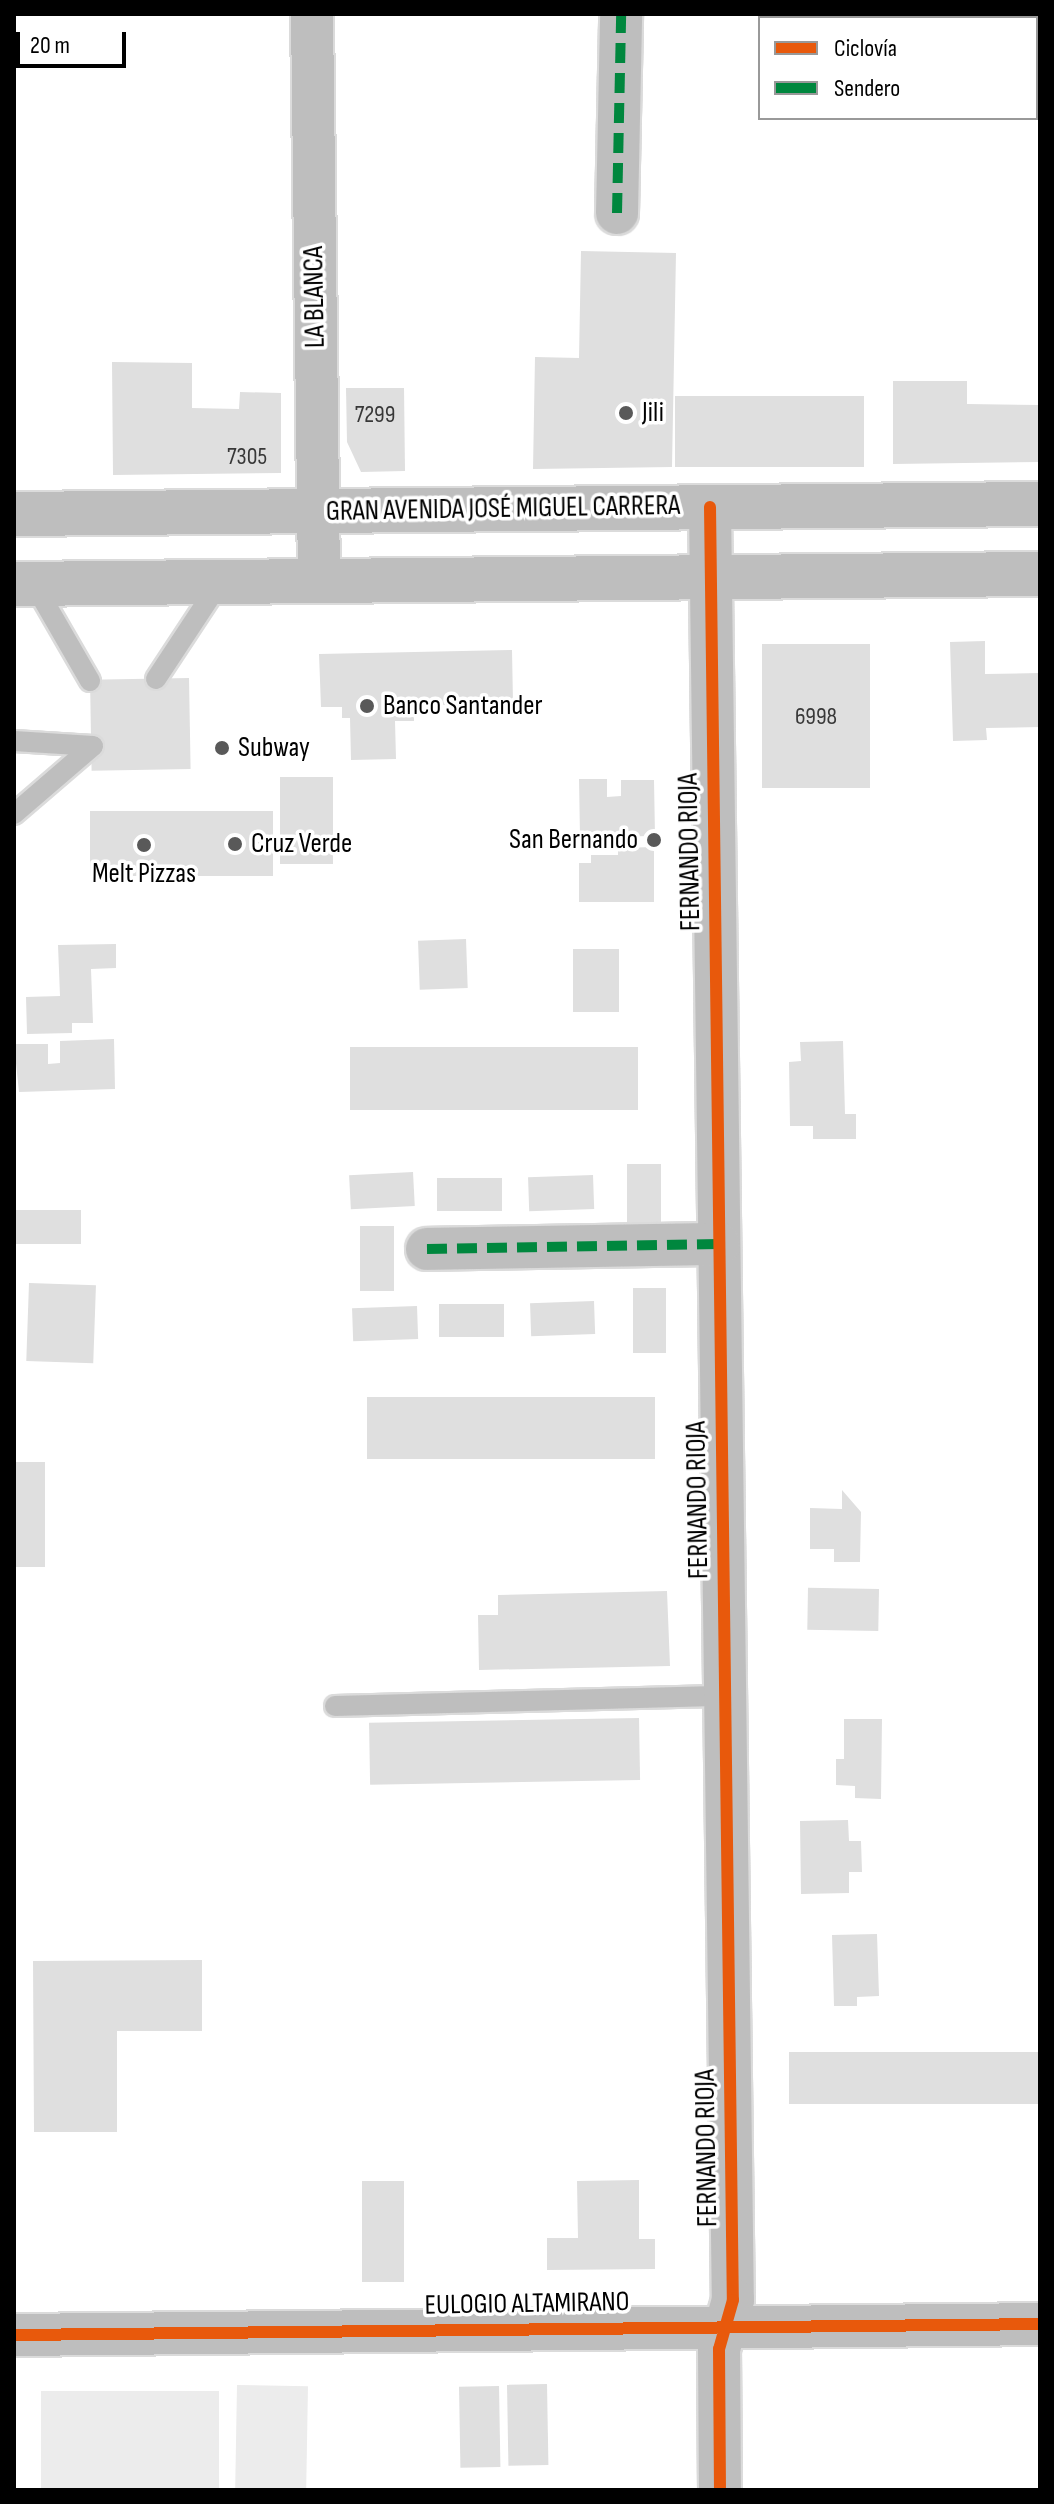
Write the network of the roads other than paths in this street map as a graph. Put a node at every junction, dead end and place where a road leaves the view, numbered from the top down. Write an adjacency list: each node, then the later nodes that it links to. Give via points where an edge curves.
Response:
1 (312, 14): 6 (street, LA BLANCA)
2 (621, 14): 3 (street)
3 (617, 213)
4 (1040, 504): 5 (main road, GRAN AVENIDA JOSÉ MIGUEL CARRERA)
5 (710, 507): 6 (main road, GRAN AVENIDA JOSÉ MIGUEL CARRERA); 9 (street, FERNANDO RIOJA)
6 (319, 511): 7 (main road, GRAN AVENIDA JOSÉ MIGUEL CARRERA); 10 (street, LA BLANCA)
7 (14, 514)
8 (1040, 574): 9 (main road)
9 (710, 577): 10 (main road); 17 (street, FERNANDO RIOJA)
10 (319, 580): 11 (main road)
11 (220, 581): 12 (main road); 13 (lane)
12 (24, 584): 14 (lane)
13 (156, 679)
14 (90, 681)
15 (14, 741): 16 (lane, via 93,746)
16 (14, 814)
17 (719, 1244): 18 (street); 19 (street, FERNANDO RIOJA)
18 (427, 1249)
19 (725, 1696): 20 (lane); 22 (street, FERNANDO RIOJA, via 733,2300)
20 (335, 1706)
21 (1040, 2324): 22 (street, EULOGIO ALTAMIRANO)
22 (726, 2326): 23 (street, EULOGIO ALTAMIRANO); 24 (street, FERNANDO RIOJA, via 719,2349)
23 (14, 2335)
24 (720, 2490)

